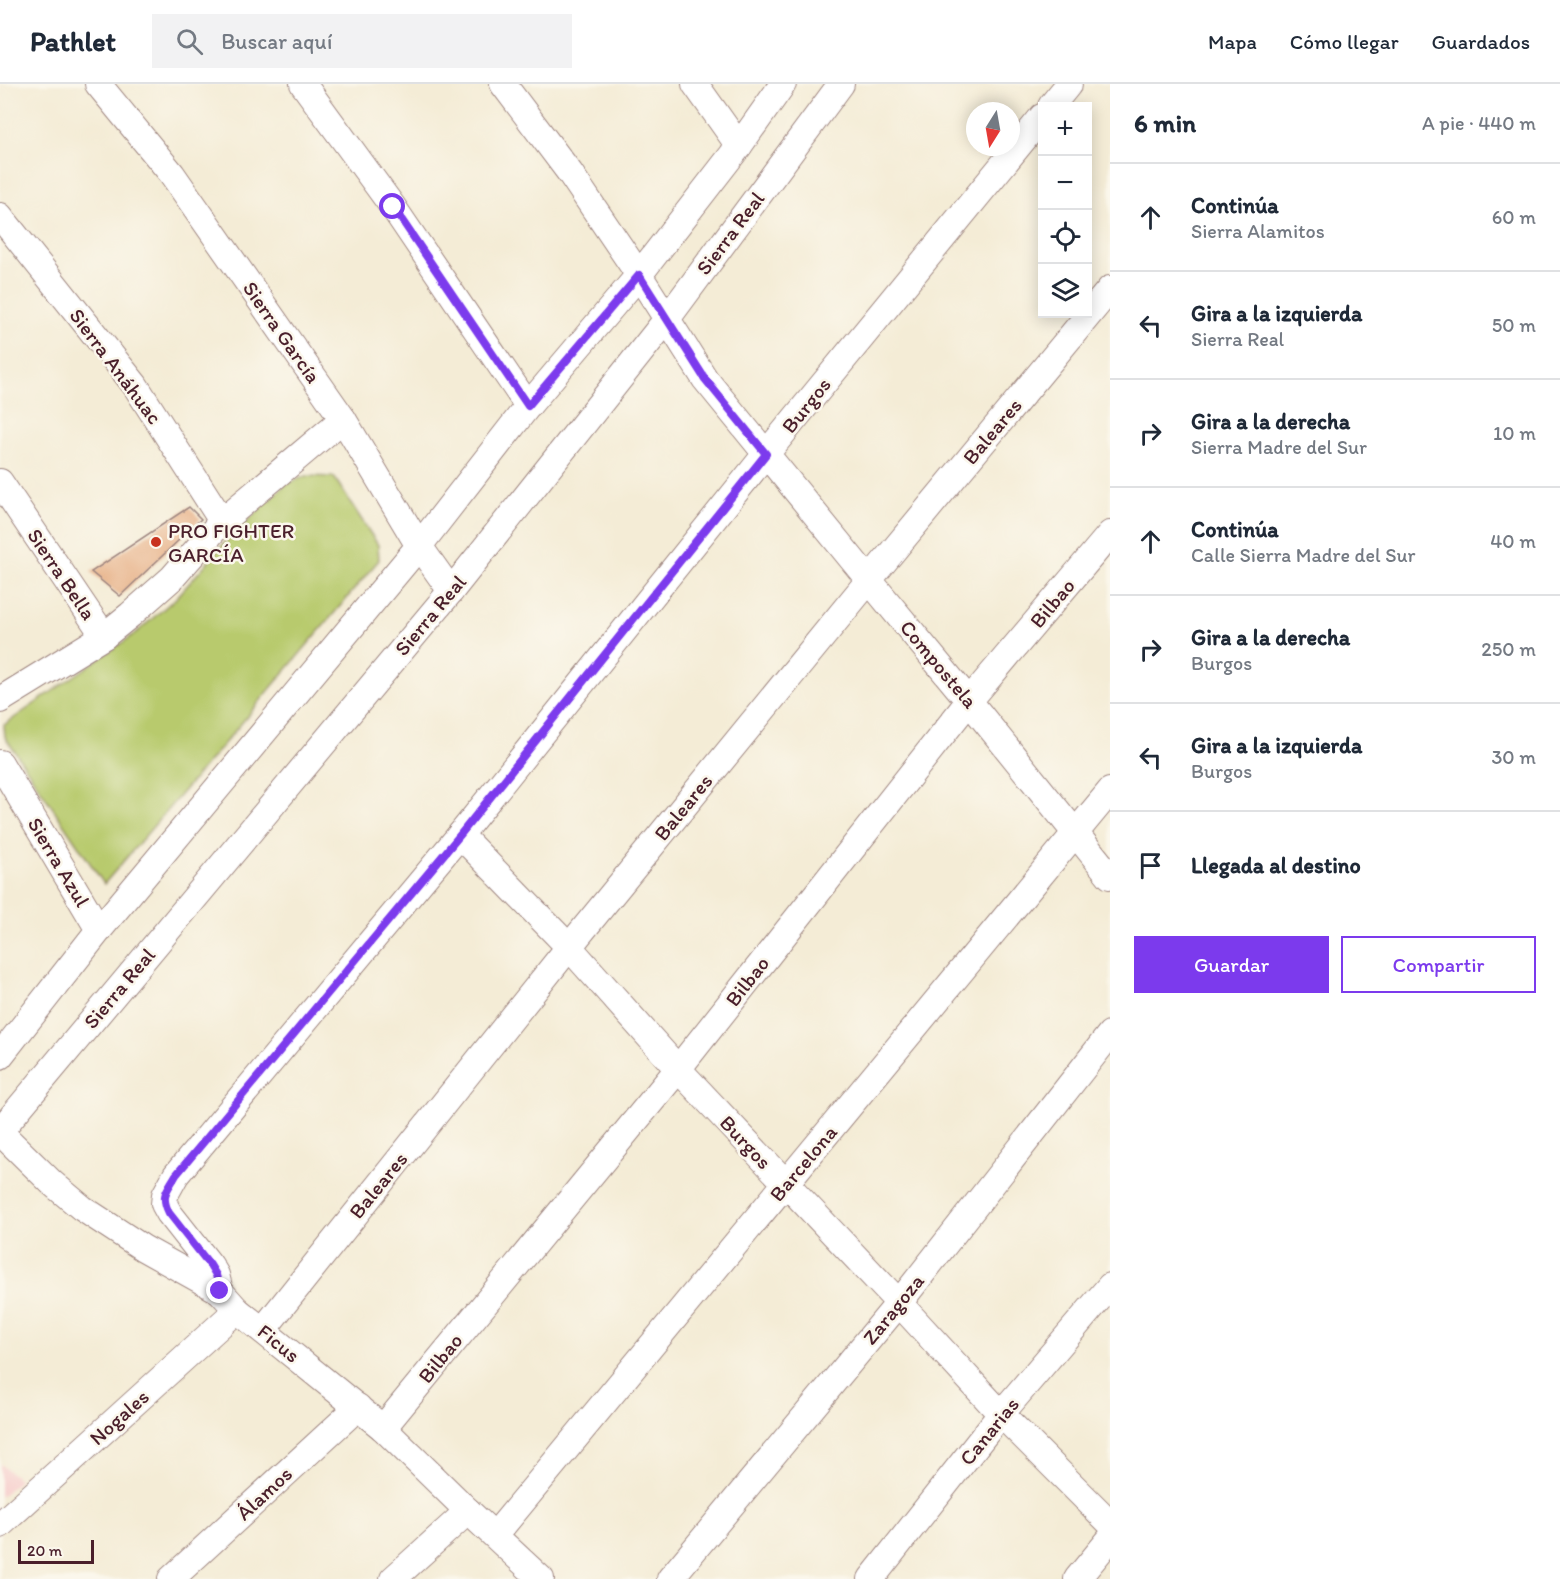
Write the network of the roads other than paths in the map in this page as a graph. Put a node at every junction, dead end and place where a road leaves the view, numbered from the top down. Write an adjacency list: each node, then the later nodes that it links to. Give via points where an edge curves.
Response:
1 (98, 84): 16 (street, Sierra García, via 172,174)
2 (303, 84): 15 (street, via 393,207)
3 (503, 84): 12 (street, Compostela)
4 (695, 84): 10 (street)
5 (783, 84): 10 (street)
6 (841, 84): 14 (street, Sierra Real)
7 (1069, 84): 8 (street)
8 (1054, 102)
9 (1038, 122): 17 (street, Burgos)
10 (739, 146): 12 (street)
11 (0, 216): 19 (street, Sierra Anáhuac, via 135,385)
12 (639, 275): 14 (street, Compostela); 15 (street)
13 (1110, 289): 22 (street, Baleares)
14 (667, 319): 17 (street, Compostela, via 705,379); 23 (street, Sierra Real)
15 (528, 406): 21 (street)
16 (343, 419): 19 (street); 21 (street, Sierra García)
17 (766, 454): 22 (street, Compostela); 30 (street, Burgos)
18 (0, 482): 24 (street, Sierra Bella)
19 (222, 521): 24 (street, via 172,578)
20 (1110, 534): 26 (street, Bilbao)
21 (418, 546): 23 (street, Sierra García); 32 (street)
22 (868, 580): 26 (street, Compostela); 33 (street, Baleares)
23 (451, 591): 37 (street, Sierra Real)
24 (104, 636): 25 (street)
25 (0, 700)
26 (969, 701): 29 (street, Compostela); 36 (street, Bilbao)
27 (0, 763): 32 (street, Sierra Azul)
28 (1110, 791): 29 (street, Barcelona)
29 (1075, 833): 31 (street, Compostela); 38 (street, Barcelona)
30 (460, 835): 33 (street, Burgos); 40 (street, Burgos, via 176,1175 165,1195 169,1213 210,1265)
31 (1110, 876)
32 (99, 930): 35 (street)
33 (569, 947): 36 (street, Burgos); 43 (street, Baleares)
34 (1110, 1034): 41 (street, Zaragoza)
35 (0, 1056)
36 (678, 1069): 38 (street, Burgos); 46 (street, Bilbao)
37 (0, 1132): 40 (street, Ficus, via 82,1208)
38 (786, 1184): 41 (street, Burgos); 50 (street, Barcelona)
39 (1110, 1286): 45 (street, Canarias)
40 (220, 1291): 42 (street, Ficus)
41 (899, 1303): 45 (street, Burgos); 55 (street, Zaragoza)
42 (237, 1310): 43 (street, Ficus); 49 (street, Nogales)
43 (263, 1330): 44 (street, Ficus)
44 (358, 1407): 46 (street, Ficus); 52 (street, Álamos)
45 (1001, 1414): 48 (street, Burgos); 56 (street, Canarias)
46 (383, 1428): 47 (street, Ficus)
47 (468, 1511): 50 (street, Ficus); 53 (street)
48 (1110, 1523)
49 (0, 1525)
50 (495, 1535): 54 (street, Ficus)
51 (1110, 1539): 57 (street)
52 (171, 1579)
53 (393, 1579)
54 (541, 1579)
55 (670, 1579)
56 (871, 1579)
57 (1077, 1579)

